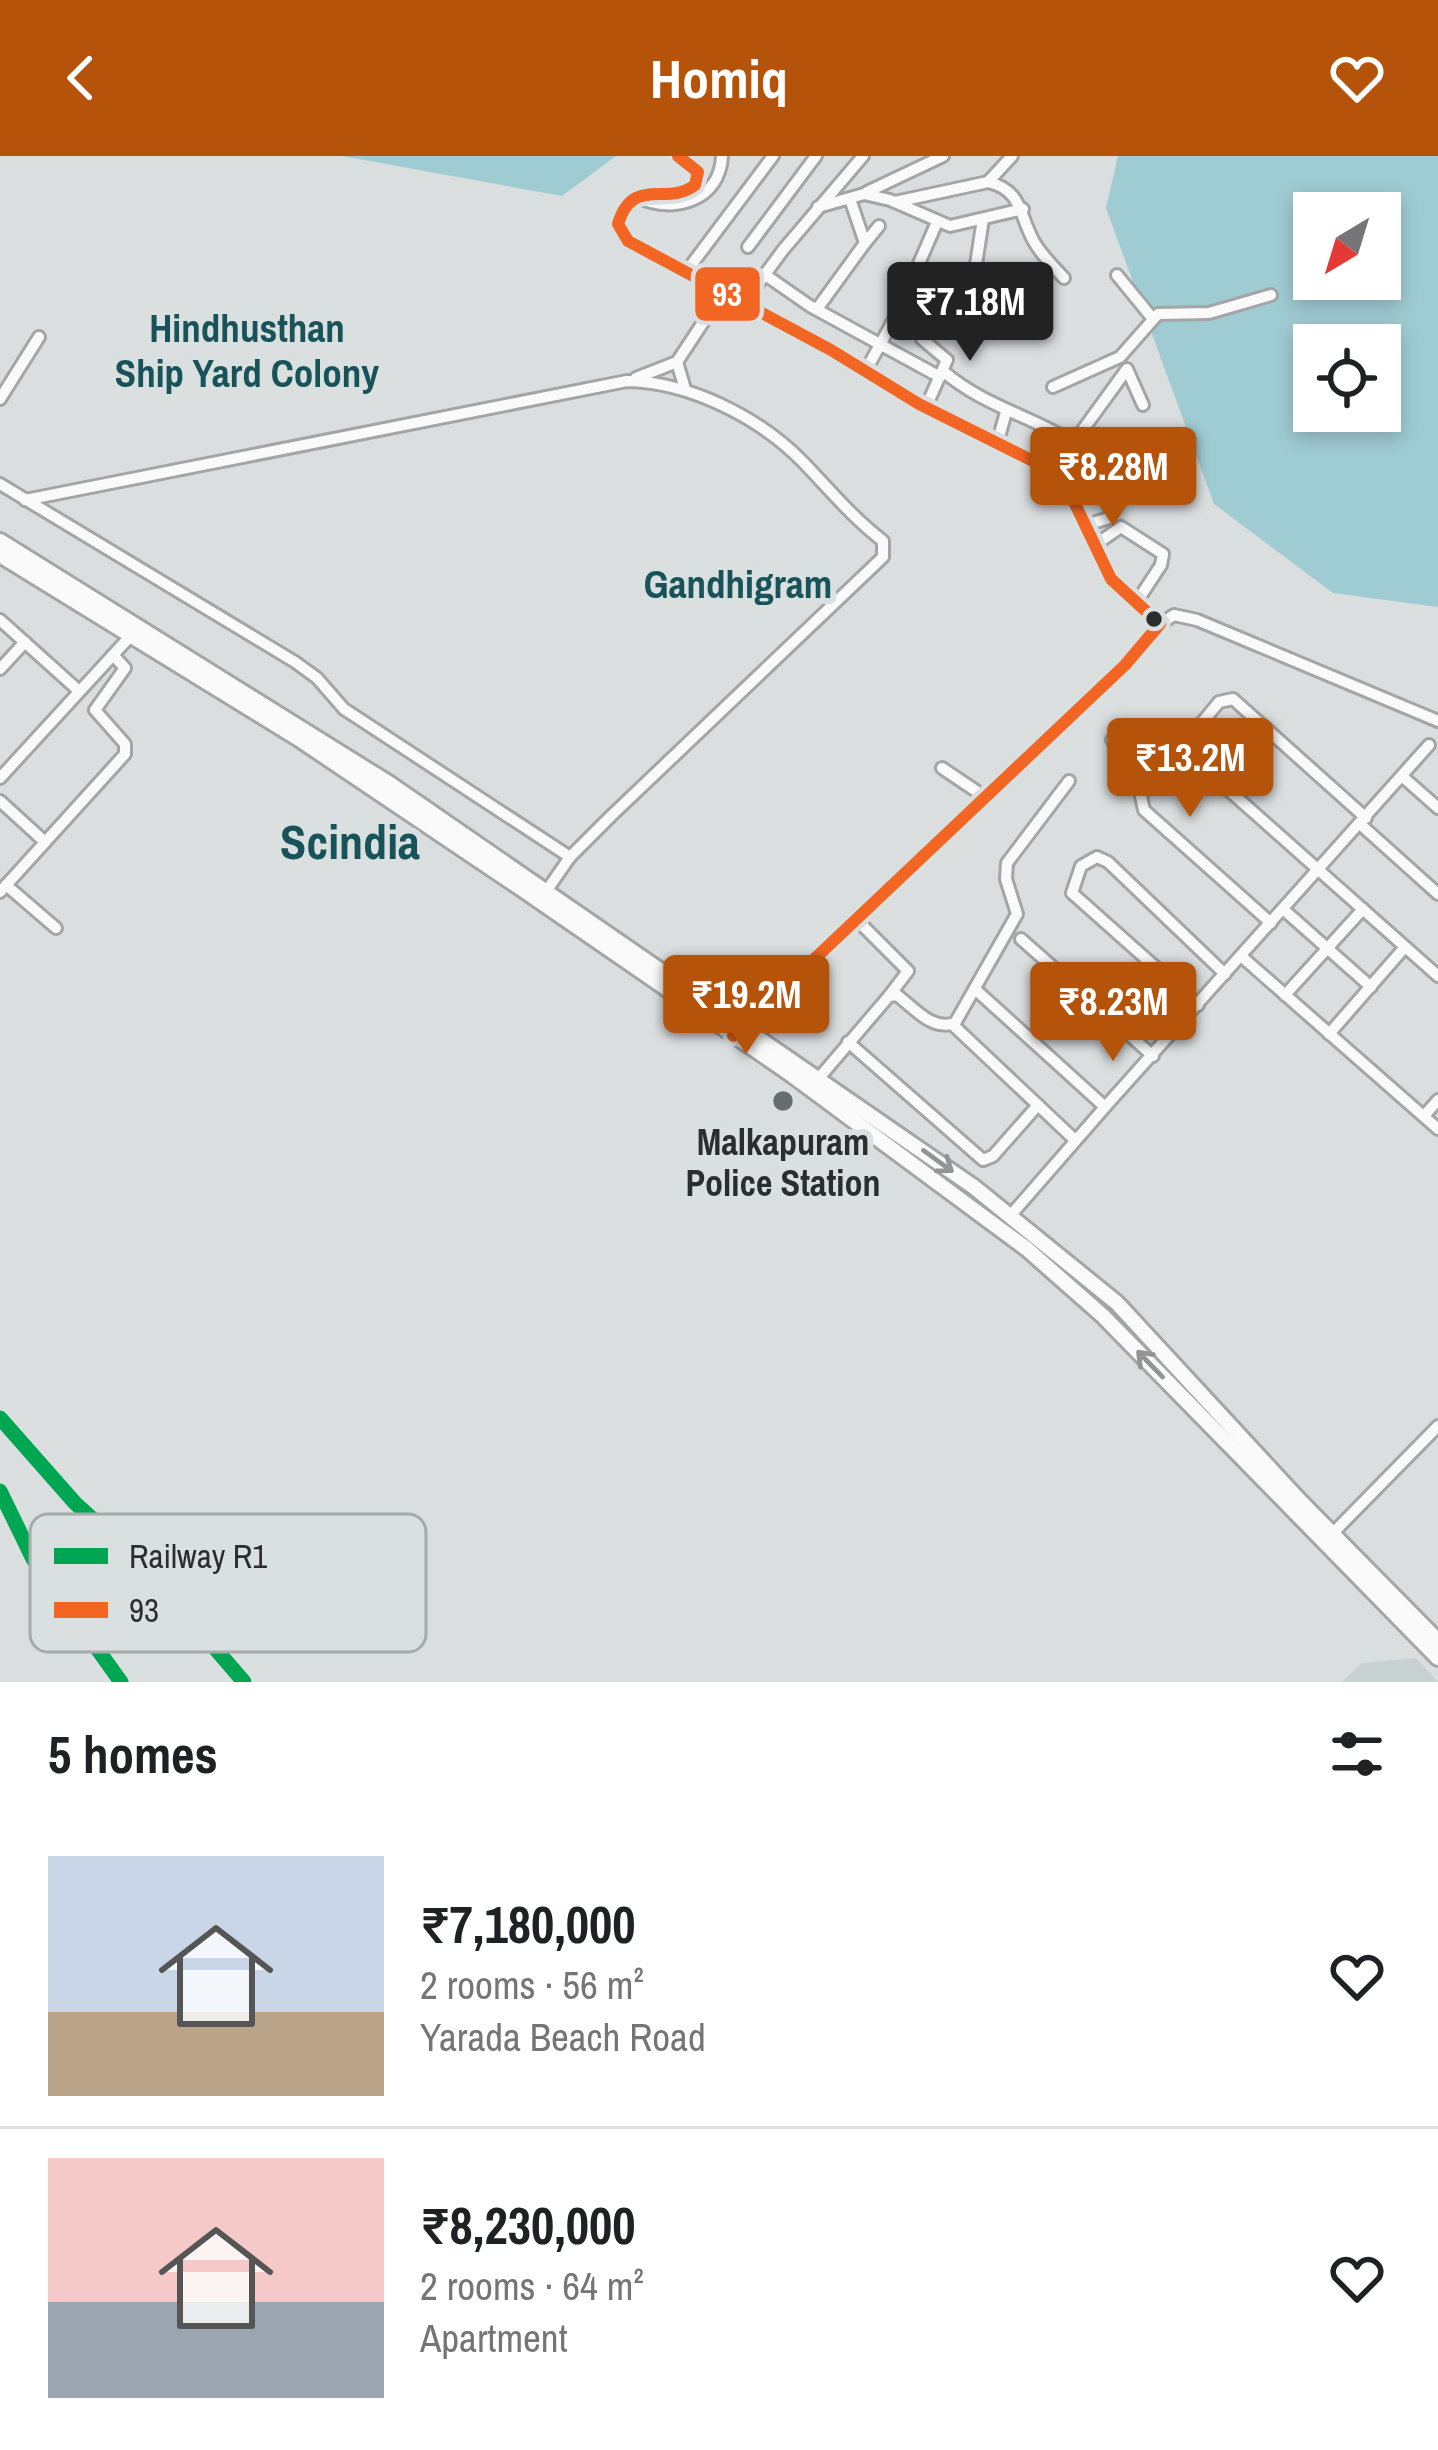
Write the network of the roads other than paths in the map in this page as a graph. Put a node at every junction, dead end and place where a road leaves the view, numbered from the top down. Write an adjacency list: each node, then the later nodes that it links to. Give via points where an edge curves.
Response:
1 (678, 156): 11 (street, via 698,172 695,184 683,193)
2 (722, 156): 11 (street, via 717,184 694,199 667,206)
3 (773, 156): 23 (street)
4 (816, 156): 14 (street)
5 (841, 156): 8 (street)
6 (943, 156): 10 (street)
7 (1012, 156): 9 (street)
8 (859, 161): 15 (street)
9 (988, 182): 13 (street); 16 (street, via 1010,191)
10 (864, 194): 12 (street); 13 (street)
11 (636, 196): 23 (street, via 619,217 622,235)
12 (850, 199): 15 (street); 21 (street)
13 (895, 202): 18 (street)
14 (781, 205): 19 (street); 22 (street)
15 (818, 207): 19 (street)
16 (1022, 209): 17 (street); 26 (street, via 1034,242)
17 (983, 219): 18 (street); 27 (street)
18 (938, 222): 35 (street)
19 (805, 223): 24 (street)
20 (879, 226): 21 (street)
21 (866, 243): 31 (street)
22 (748, 247)
23 (686, 272): 28 (street)
24 (764, 274): 30 (street); 31 (street)
25 (1117, 274): 32 (street)
26 (1064, 278)
27 (973, 284)
28 (722, 292): 30 (street); 37 (street)
29 (1271, 296): 32 (street)
30 (744, 303): 38 (street)
31 (817, 310): 35 (street)
32 (1153, 320): 36 (street)
33 (39, 337): 44 (street)
34 (922, 339): 39 (street, via 947,360)
35 (881, 343): 38 (street); 39 (street)
36 (1115, 360): 40 (street); 42 (street)
37 (677, 362): 41 (street); 43 (street)
38 (865, 372): 46 (street)
39 (942, 374): 46 (street); 47 (street)
40 (1121, 376): 45 (street, via 1132,371); 49 (street)
41 (627, 382): 43 (street); 52 (street)
42 (1053, 387)
43 (685, 389): 77 (street, via 800,458 886,549)
44 (0, 399)
45 (1143, 405)
46 (926, 407): 48 (street)
47 (1006, 412): 48 (street); 49 (street)
48 (997, 444): 50 (street)
49 (1069, 444): 50 (street); 53 (street, via 1113,511)
50 (1053, 471): 53 (street)
51 (0, 484): 52 (street)
52 (25, 500): 77 (street, via 295,662 344,709)
53 (1086, 525): 55 (street)
54 (0, 541): 60 (main road)
55 (1095, 545): 57 (street); 57 (street, via 1120,527 1162,554)
56 (0, 554): 60 (main road)
57 (1136, 603): 59 (street)
58 (0, 620): 61 (street)
59 (1160, 624): 65 (street, via 1174,615 1197,620); 72 (street)
60 (133, 633): 62 (street); 81 (main road, via 305,729)
61 (25, 642): 63 (street); 64 (street)
62 (113, 656): 64 (street); 76 (street, via 125,668 95,710 125,754)
63 (0, 669)
64 (79, 691): 70 (street)
65 (1438, 721)
66 (1112, 740): 85 (street, via 1150,775 1144,810)
67 (1429, 745): 69 (street)
68 (942, 768): 72 (street)
69 (1403, 777): 74 (street); 75 (street)
70 (0, 778)
71 (1069, 782): 94 (street, via 1007,863 1017,914)
72 (985, 797): 84 (street)
73 (0, 802): 76 (street)
74 (1438, 808)
75 (1363, 821): 78 (street); 78 (street, via 1242,703 1219,702 1186,742 1189,755); 80 (street)
76 (45, 842): 79 (street)
77 (570, 857): 81 (street)
78 (1318, 870): 82 (street); 83 (street)
79 (3, 888): 86 (street)
80 (1438, 893)
81 (544, 896): 99 (main road)
82 (1363, 909): 88 (street); 89 (street)
83 (1284, 910): 85 (street); 89 (street)
84 (855, 918): 96 (street, via 908,970); 99 (street)
85 (1271, 923): 90 (street)
86 (56, 928)
87 (1022, 939): 102 (street)
88 (1406, 947): 92 (street); 93 (street)
89 (1327, 949): 93 (street); 95 (street)
90 (1241, 956): 91 (street); 95 (street)
91 (1226, 974): 97 (street); 97 (street, via 1108,862 1087,860 1072,893)
92 (1438, 976)
93 (1370, 987): 100 (street)
94 (976, 990): 98 (street); 106 (street)
95 (1286, 995): 100 (street)
96 (890, 996): 98 (street); 101 (street)
97 (1198, 1005): 102 (street)
98 (953, 1025): 105 (street)
99 (738, 1031): 103 (main road); 113 (main road, one-way to 99, via 1056,1273)
100 (1329, 1034): 107 (street)
101 (848, 1042): 103 (street); 105 (street, via 983,1160)
102 (1153, 1056): 106 (street)
103 (819, 1078): 110 (main road, one-way to 110)
104 (1438, 1100): 107 (street)
105 (1038, 1105): 109 (street)
106 (1105, 1107): 109 (street)
107 (1424, 1116): 108 (street)
108 (1438, 1129)
109 (1075, 1140): 110 (street)
110 (1010, 1216): 112 (main road, via 1117,1304)
111 (1438, 1426): 112 (street)
112 (1332, 1534): 113 (main road)
113 (1410, 1620): 114 (main road); 115 (main road)
114 (1438, 1641)
115 (1438, 1658)

